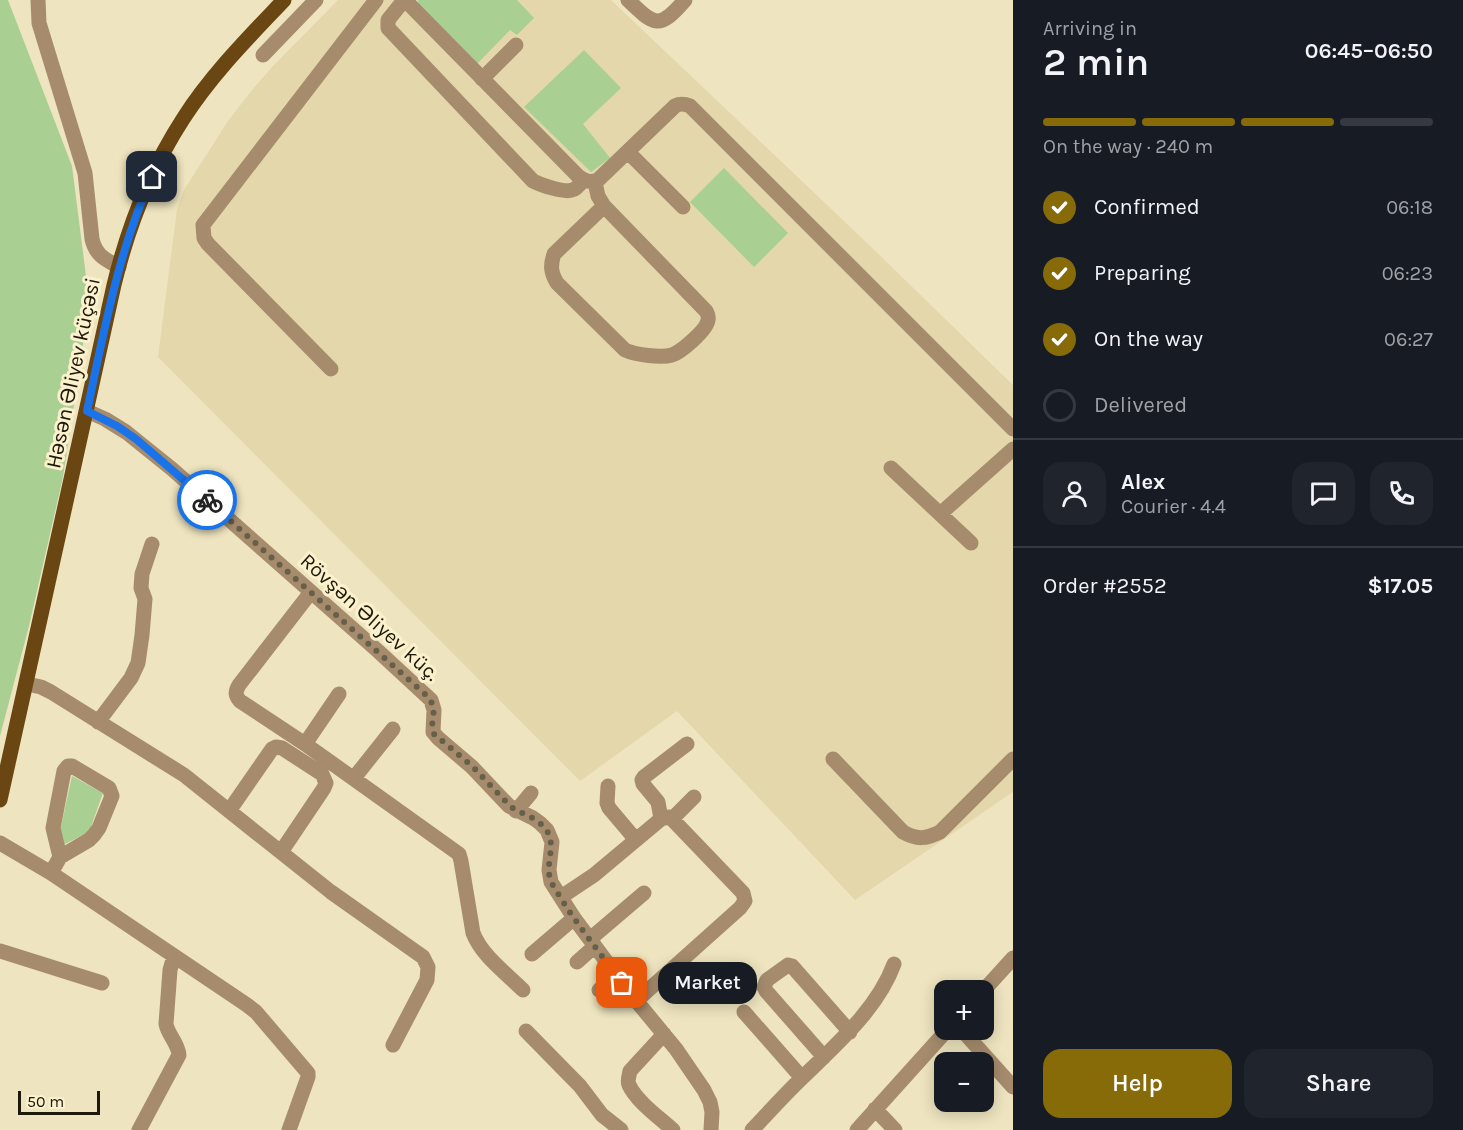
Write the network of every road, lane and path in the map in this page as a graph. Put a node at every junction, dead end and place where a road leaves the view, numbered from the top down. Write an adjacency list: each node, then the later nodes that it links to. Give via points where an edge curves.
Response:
1 (38, 0): 15 (street, via 39,23 85,173 94,249)
2 (284, 0): 15 (main road, Həsən Əliyev küçəsi, via 229,59 183,118 146,190)
3 (316, 0): 9 (street)
4 (376, 0): 16 (street, via 203,225 208,244)
5 (405, 0): 10 (street); 12 (street, via 388,20 388,28 533,181 566,191)
6 (628, 0): 7 (street, via 647,18 660,21 670,17)
7 (685, 0)
8 (516, 45): 10 (street)
9 (263, 55)
10 (482, 79): 12 (street, via 578,177)
11 (628, 152): 12 (street, via 599,179); 14 (street); 18 (street, via 675,106 690,106)
12 (589, 181): 13 (street)
13 (604, 206): 13 (street, via 706,311 708,322 703,331 674,355 633,354 625,350 551,273 554,254)
14 (682, 207)
15 (119, 267): 17 (main road, Həsən Əliyev küçəsi)
16 (331, 369)
17 (87, 411): 24 (street, Rövşən Əliyev küç., via 136,439); 25 (main road, Həsən Əliyev küçəsi)
18 (1013, 429)
19 (1013, 449): 21 (street)
20 (891, 468): 21 (street)
21 (940, 514): 22 (street)
22 (971, 543)
23 (152, 544): 27 (street, via 142,574 145,599 138,663)
24 (311, 592): 29 (street, via 236,692 240,701); 39 (street, Rövşən Əliyev küç., via 426,695 434,705 434,734)
25 (27, 684): 27 (street, via 51,692); 37 (main road, Həsən Əliyev küçəsi)
26 (339, 694): 29 (street)
27 (99, 722): 38 (street, via 184,775)
28 (393, 729): 33 (street)
29 (305, 744): 33 (street)
30 (687, 744): 40 (street, via 642,780)
31 (833, 759): 32 (street, via 903,832 924,838 940,832)
32 (1013, 759)
33 (354, 778): 59 (street, via 459,854 476,941)
34 (608, 786): 41 (street, via 609,808)
35 (531, 793): 39 (street)
36 (694, 797): 40 (street)
37 (0, 800)
38 (229, 811): 43 (street); 43 (street, via 276,747 322,774 324,788)
39 (516, 811): 47 (street, Rövşən Əliyev küç., via 540,823 550,836 550,878)
40 (667, 819): 41 (street); 61 (street, via 743,893 745,901)
41 (636, 840): 47 (street)
42 (0, 843): 45 (street)
43 (281, 852): 68 (street, via 423,957 428,968 427,980)
44 (60, 857): 44 (street, via 94,835 112,796 109,788 72,766 64,771 53,821); 45 (street)
45 (51, 873): 52 (street)
46 (644, 893): 49 (street)
47 (561, 897): 48 (street, Rövşən Əliyev küç.)
48 (574, 918): 49 (street, Rövşən Əliyev küç.); 51 (street)
49 (592, 943): 54 (street); 56 (street, Rövşən Əliyev küç.)
50 (0, 951): 58 (street)
51 (532, 954)
52 (174, 956): 73 (street, via 166,1024 179,1055); 74 (street, via 256,1012 308,1073)
53 (1013, 958): 57 (street)
54 (577, 962)
55 (894, 964): 64 (street, via 885,984)
56 (616, 975): 60 (street); 61 (street, Rövşən Əliyev küç.)
57 (993, 980)
58 (102, 983)
59 (523, 990)
60 (599, 990)
61 (636, 1000): 65 (street, Rövşən Əliyev küç.)
62 (744, 1012): 70 (street)
63 (526, 1031): 75 (street, via 580,1086 602,1115)
64 (850, 1032): 69 (street); 69 (street, via 792,966 767,980 766,991)
65 (664, 1034): 76 (street, via 630,1071 628,1084); 77 (street, Rövşən Əliyev küç., via 710,1102)
66 (938, 1040): 72 (street)
67 (971, 1040): 71 (street)
68 (393, 1044)
69 (824, 1057): 70 (street)
70 (802, 1078): 78 (street)
71 (1013, 1087)
72 (876, 1109): 79 (street); 80 (street)
73 (139, 1130)
74 (289, 1130)
75 (621, 1130)
76 (673, 1130)
77 (711, 1130)
78 (752, 1130)
79 (857, 1130)
80 (895, 1130)

